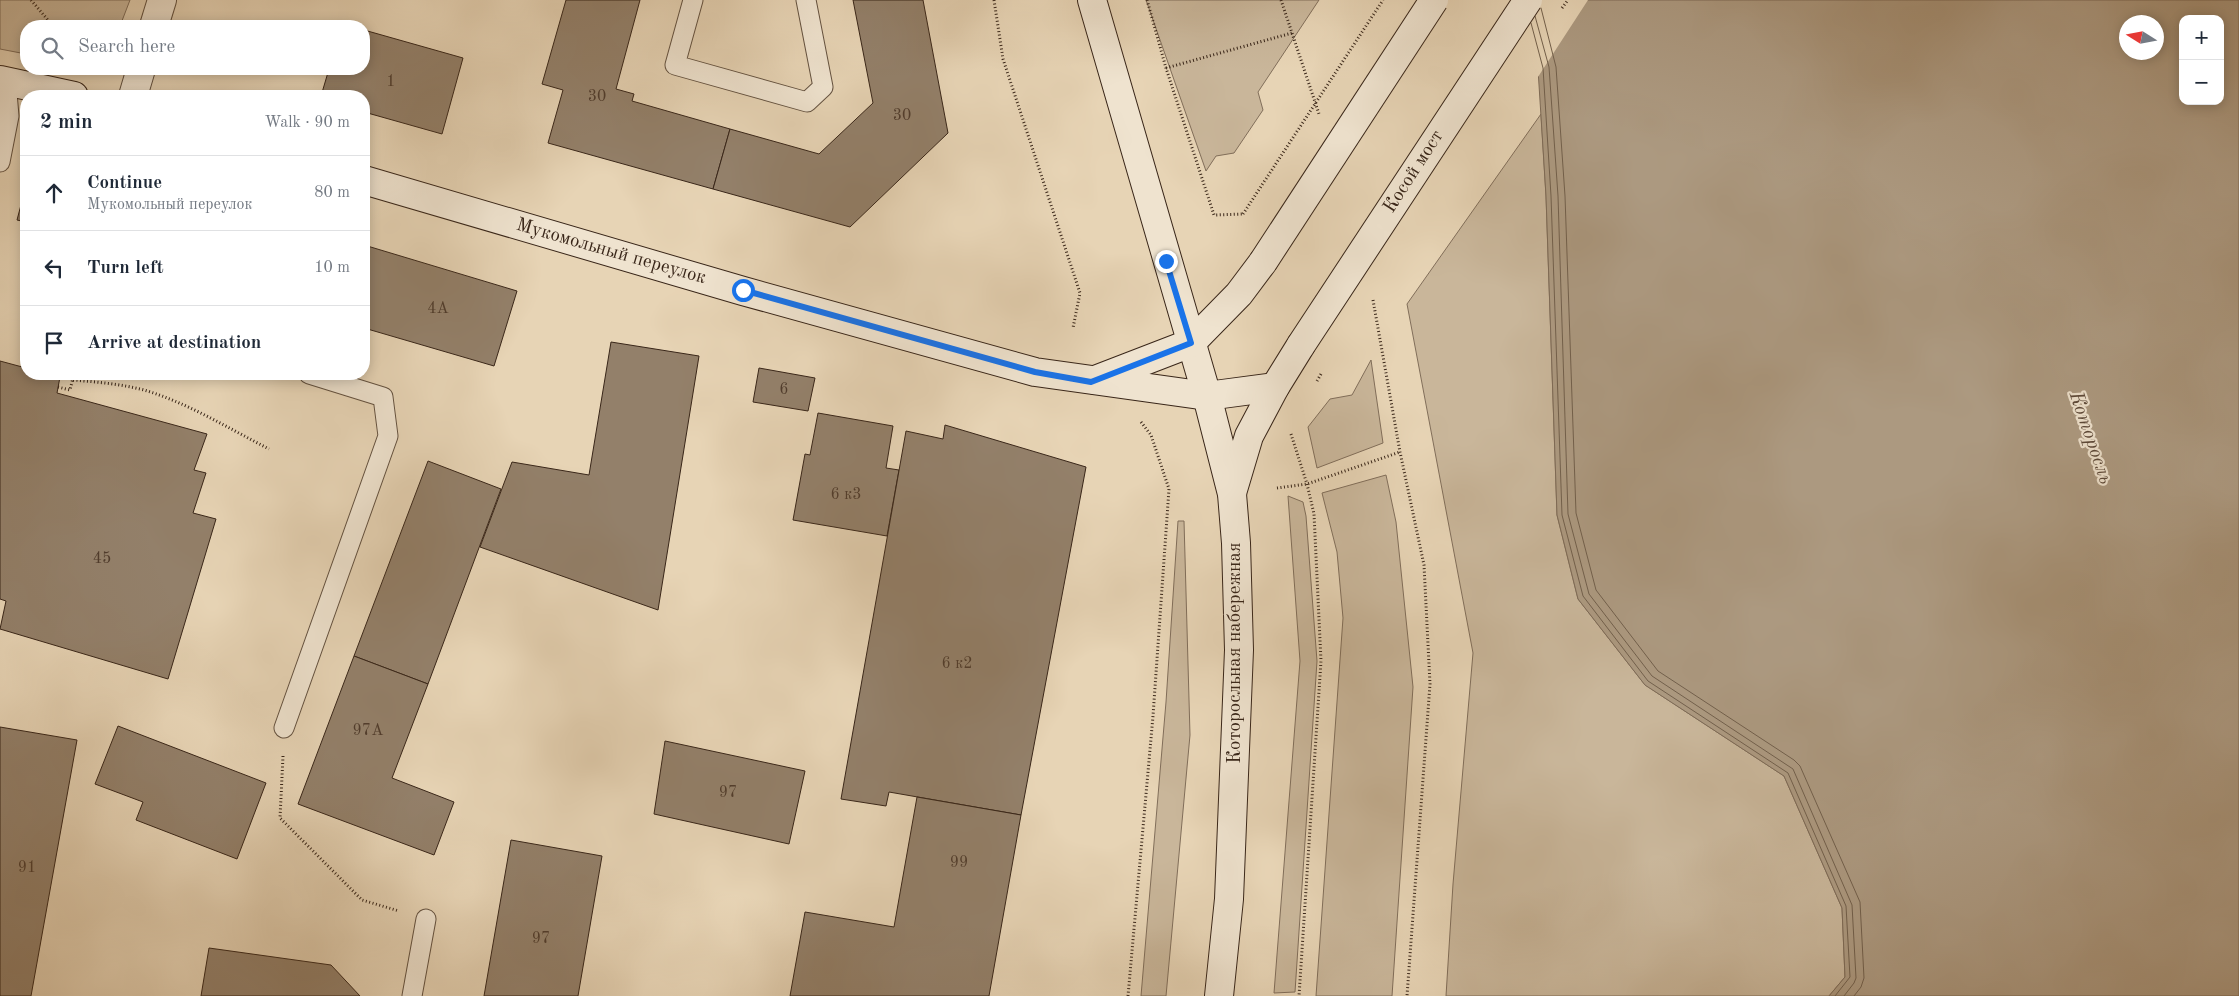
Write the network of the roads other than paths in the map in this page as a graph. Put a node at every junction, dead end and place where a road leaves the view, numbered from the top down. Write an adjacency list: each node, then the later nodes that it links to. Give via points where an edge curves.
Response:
1 (162, 0): 7 (main road)
2 (693, 0): 3 (lane, via 675,65 807,102 823,87)
3 (806, 0)
4 (1092, 0): 14 (main road, Которосльная набережная)
5 (1434, 0): 14 (main road, bridge, via 1263,262 1239,294)
6 (1528, 0): 17 (main road, Косой мост, bridge)
7 (156, 20)
8 (139, 75): 11 (main road)
9 (3, 81): 10 (main road); 12 (lane, via 9,116)
10 (46, 90)
11 (135, 90)
12 (0, 162)
13 (370, 182): 16 (main road, Мукомольный переулок, via 1035,372)
14 (1191, 343): 16 (main road); 18 (main road, Которосльная набережная)
15 (328, 380): 20 (lane, via 383,397 388,436)
16 (1091, 382): 18 (main road, Мукомольный переулок)
17 (1275, 387): 18 (main road, Мукомольный переулок); 19 (main road, Косой мост, via 1249,436)
18 (1207, 396): 19 (main road, Которосльная набережная)
19 (1232, 494): 23 (main road, Которосльная набережная, via 1239,650 1229,899)
20 (284, 728)
21 (426, 919): 22 (lane)
22 (412, 996)
23 (1219, 996)

